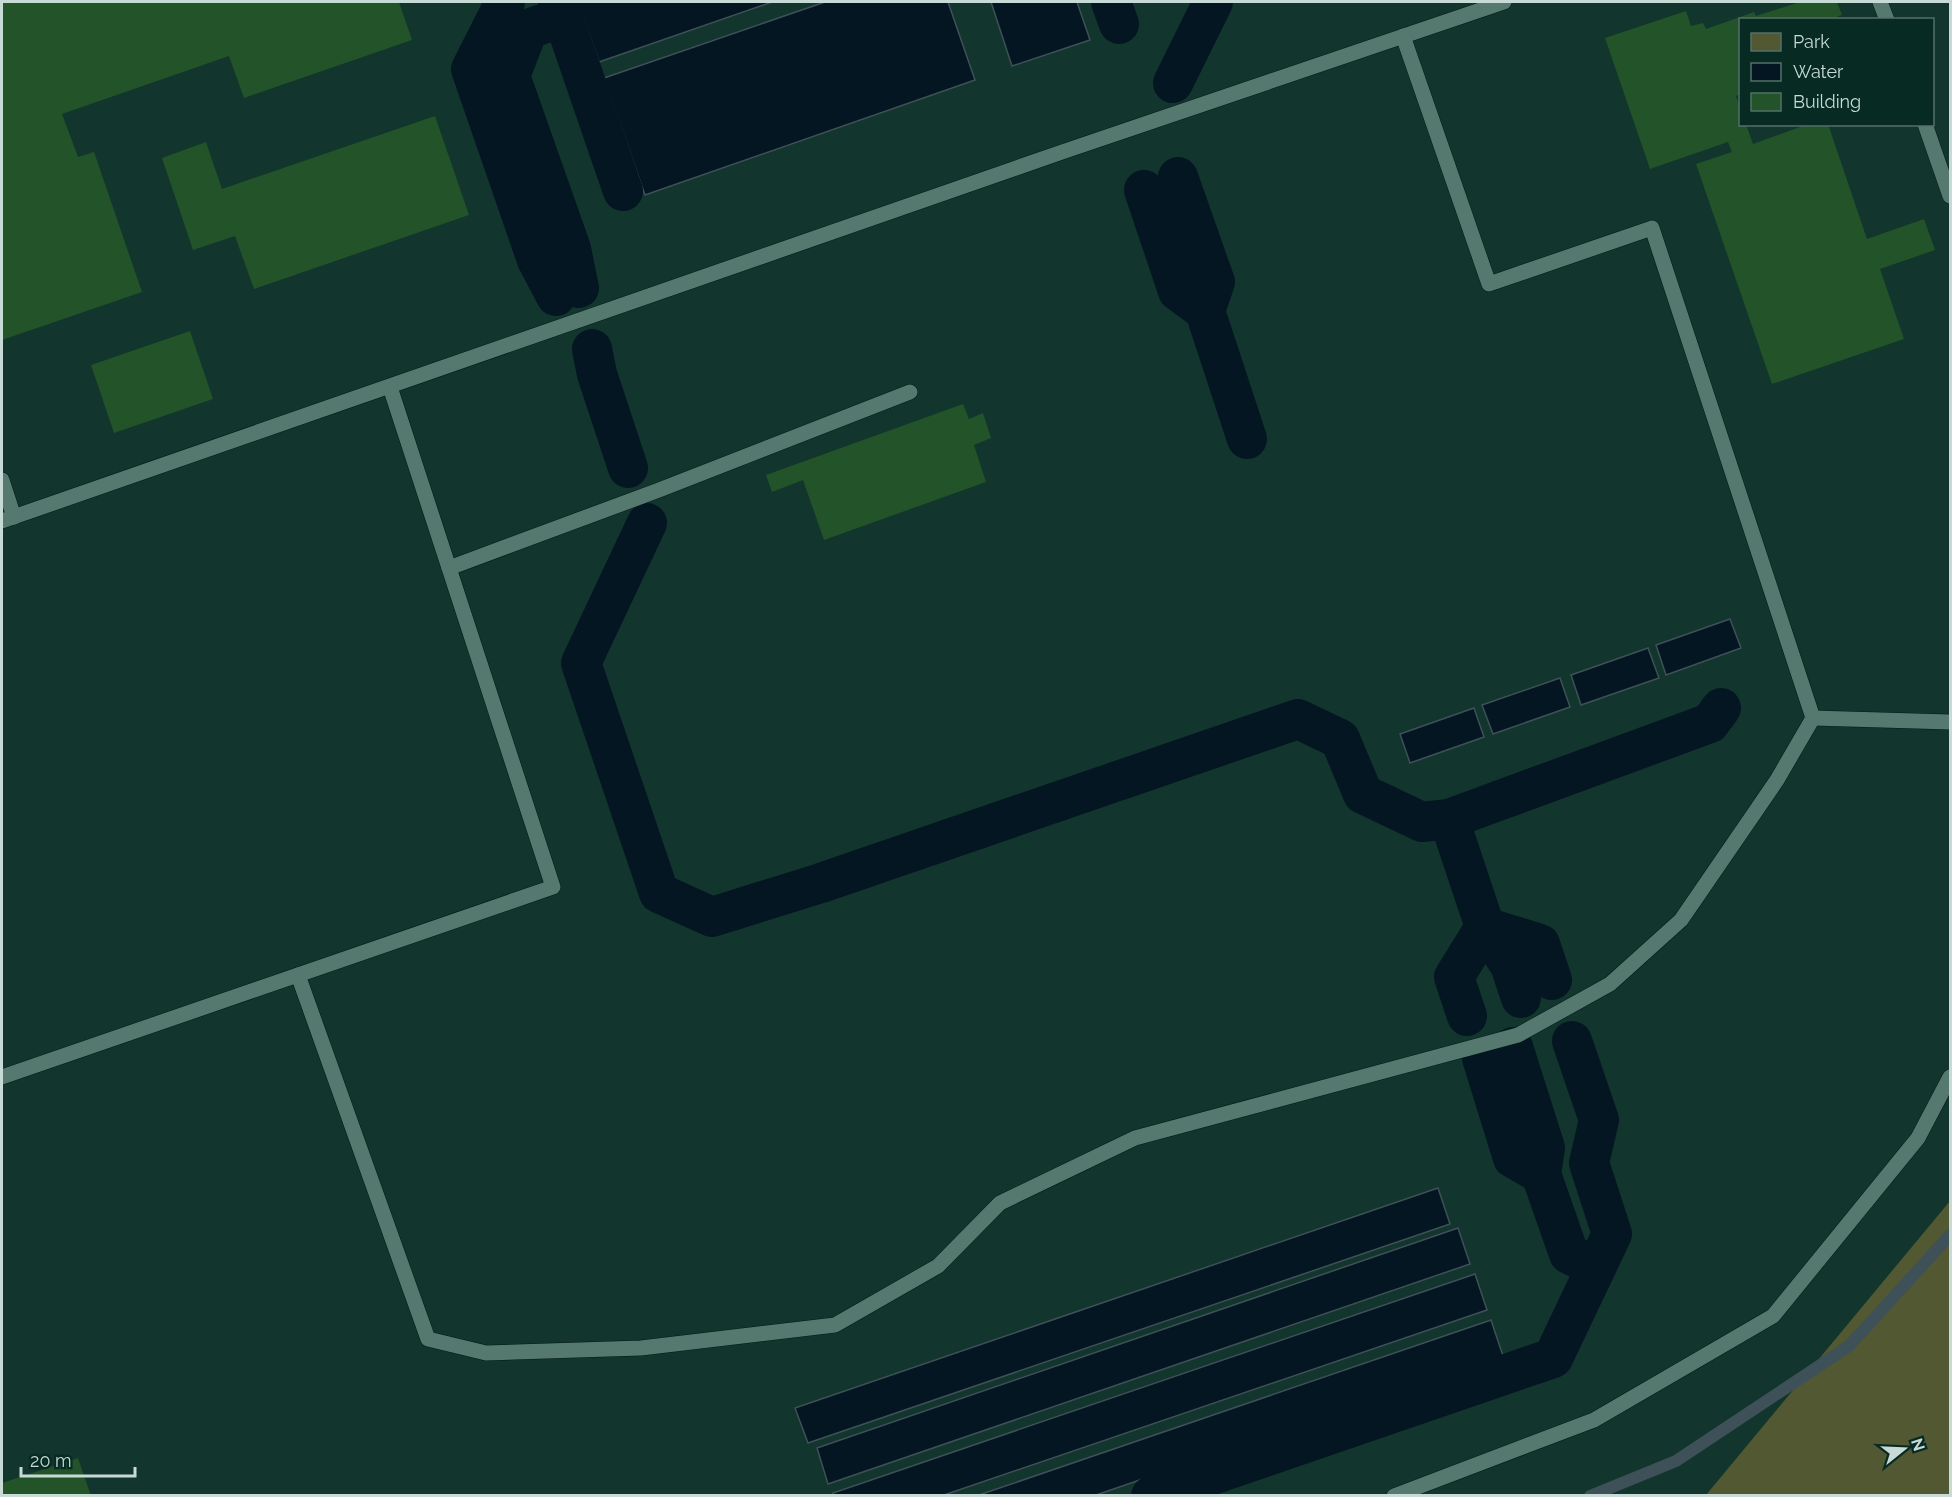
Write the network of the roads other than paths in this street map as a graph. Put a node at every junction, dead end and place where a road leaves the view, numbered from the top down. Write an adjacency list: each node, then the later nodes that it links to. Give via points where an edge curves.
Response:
1 (1504, 2): 4 (lane)
2 (1880, 2): 3 (lane)
3 (1886, 18)
4 (1403, 36): 7 (lane); 12 (lane, via 1489,284 1652,228)
5 (1926, 126): 6 (lane)
6 (1950, 196)
7 (390, 387): 10 (lane); 11 (lane)
8 (910, 392): 11 (lane)
9 (2, 480): 10 (lane)
10 (8, 519)
11 (449, 568): 14 (lane, via 553,887)
12 (1813, 718): 13 (lane); 14 (lane, via 1777,780 1681,920 1610,984 1518,1035 1135,1138 1000,1203 938,1266 835,1325 641,1348 486,1353 428,1339)
13 (1950, 722)
14 (298, 975): 15 (lane)
15 (2, 1077)
16 (1950, 1077): 17 (lane, via 1918,1138 1773,1316 1594,1420)
17 (1394, 1496)

